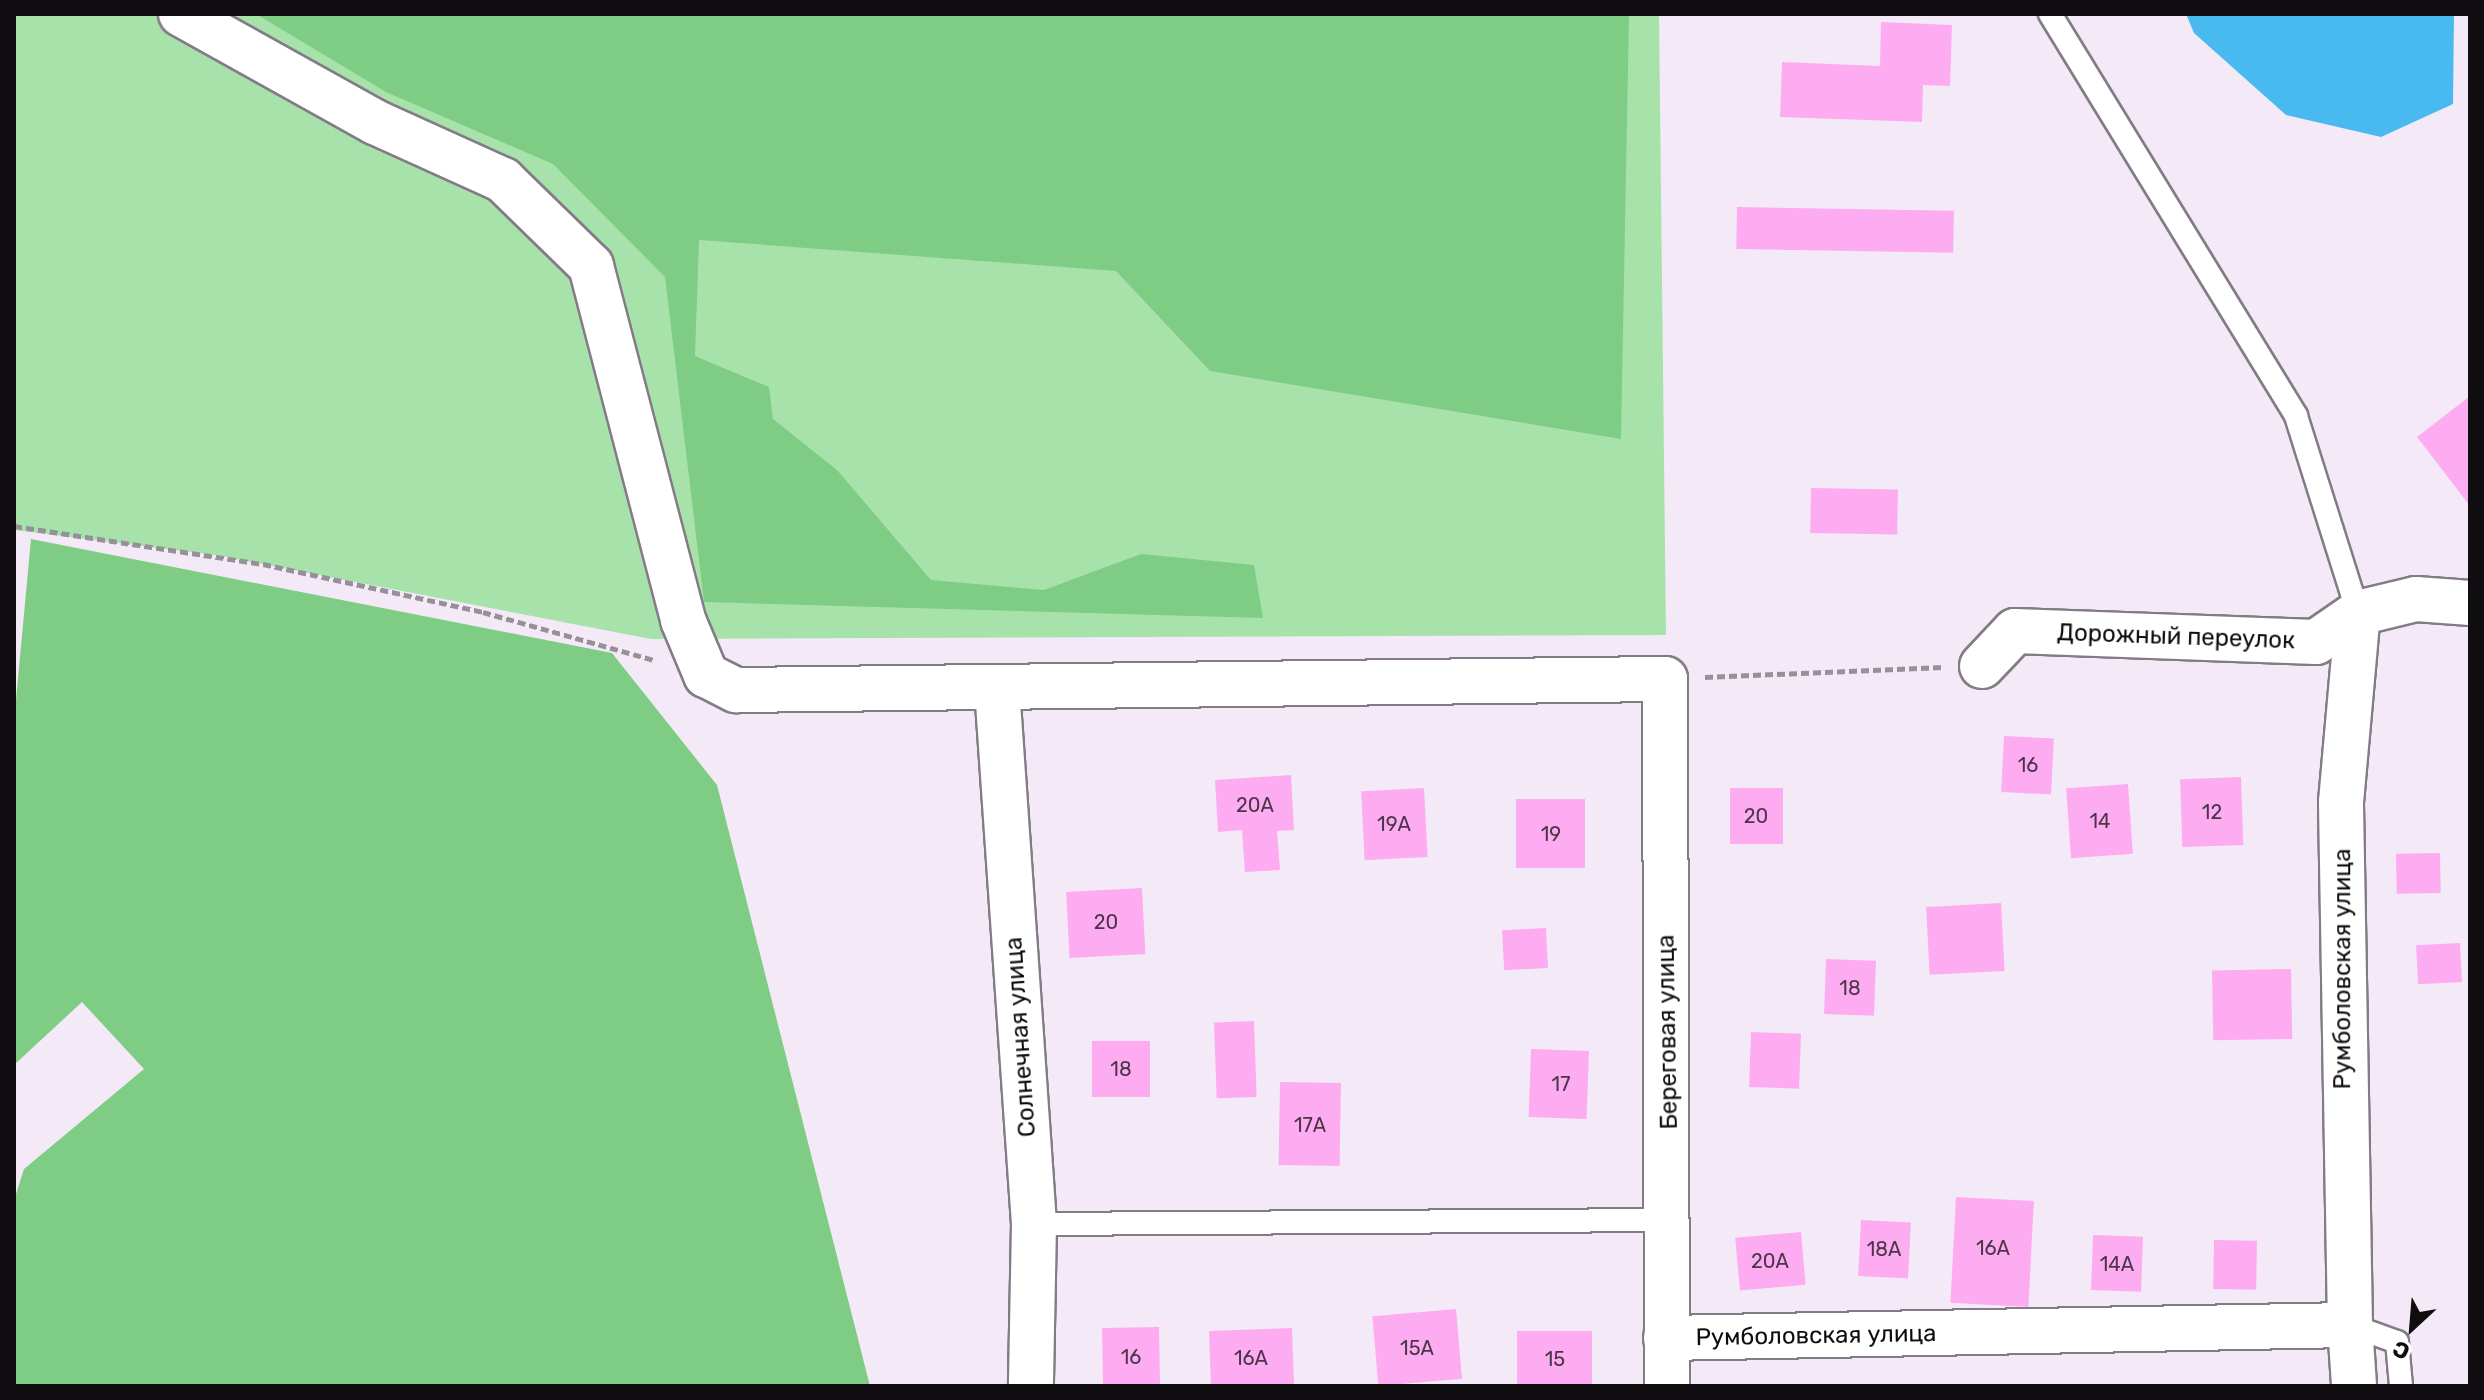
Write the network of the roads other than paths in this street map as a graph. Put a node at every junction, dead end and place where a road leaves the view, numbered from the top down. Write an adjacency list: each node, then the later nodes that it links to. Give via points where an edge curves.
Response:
1 (181, 14): 6 (street, via 375,122 503,180 591,266 683,620 706,675 736,690)
2 (2050, 14): 4 (lane, via 2296,416)
3 (2470, 603): 4 (street, Дорожный переулок, via 2416,599)
4 (2358, 613): 5 (street, Дорожный переулок, via 2316,642 2015,631); 9 (street, Румболовская улица, via 2341,802)
5 (1982, 666)
6 (997, 688): 7 (street, Береговая улица, via 1665,679); 8 (street, Солнечная улица)
7 (1667, 1220): 8 (lane); 10 (street, Береговая улица)
8 (1034, 1224): 11 (street, Солнечная улица)
9 (2350, 1325): 10 (street, Румболовская улица); 13 (street, Румболовская улица); 14 (lane, via 2397,1342)
10 (1666, 1338): 12 (street, Береговая улица)
11 (1031, 1386)
12 (1667, 1386)
13 (2354, 1386)
14 (2401, 1386)

